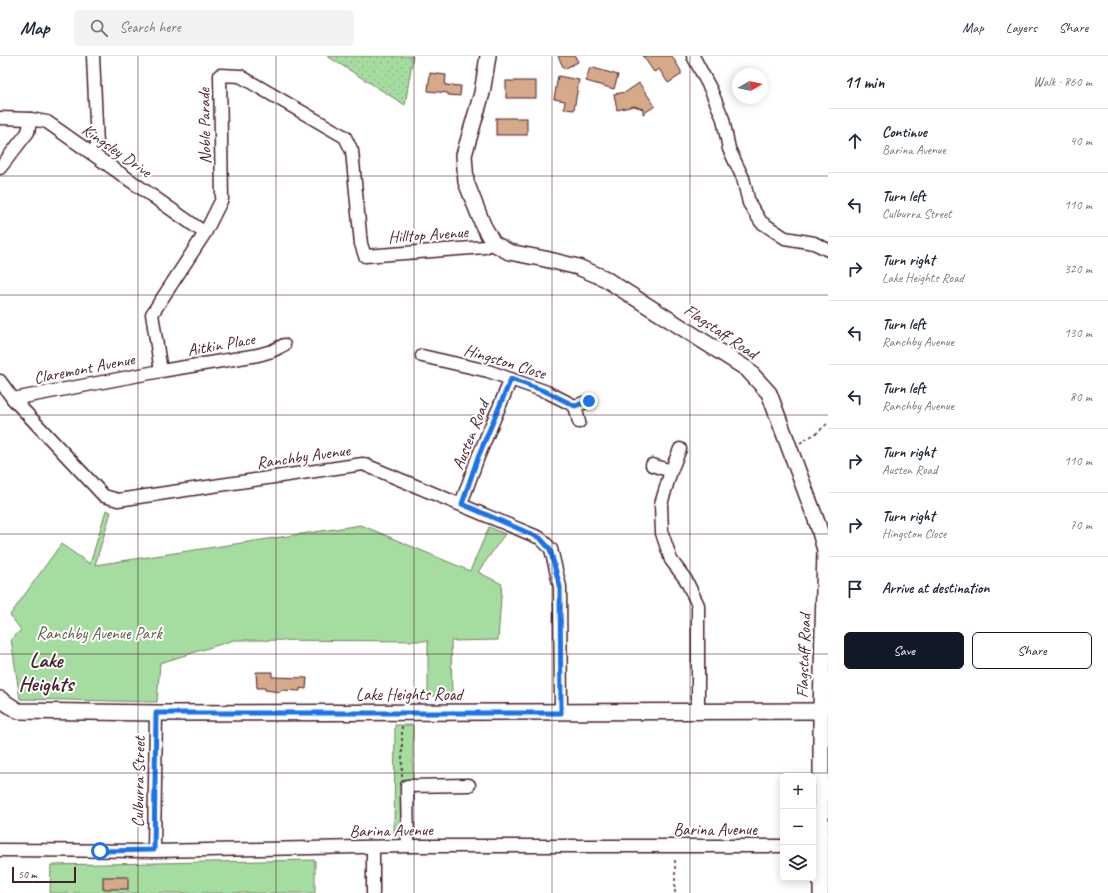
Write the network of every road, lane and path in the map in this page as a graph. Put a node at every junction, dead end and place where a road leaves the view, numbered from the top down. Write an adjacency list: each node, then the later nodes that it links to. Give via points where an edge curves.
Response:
1 (92, 56): 6 (street, via 97,145)
2 (488, 56): 9 (main road, via 482,93 464,155 466,182)
3 (698, 58): 10 (street, via 722,119 729,149 743,178 749,202 761,222 785,238 814,243)
4 (0, 118): 5 (street, Kingsley Drive)
5 (31, 119): 6 (street, Kingsley Drive, via 47,122); 7 (street, via 28,132)
6 (93, 154): 8 (street, Kingsley Drive)
7 (0, 168)
8 (205, 233): 11 (street, Noble Parade, via 222,199 220,75 240,76 345,137 352,151 361,244); 14 (street, Noble Parade, via 152,314)
9 (492, 243): 11 (street, Hilltop Avenue, via 485,247); 22 (main road, Flagstaff Road, via 509,252 578,267 604,278 747,368 769,393)
10 (828, 250)
11 (365, 256)
12 (284, 344): 14 (street, Aitkin Place, via 258,355)
13 (422, 356): 15 (street, Hingston Close)
14 (162, 371): 17 (street, Claremont Avenue)
15 (511, 379): 19 (street, Hingston Close, via 547,392); 26 (street, Austen Road, via 478,457)
16 (0, 381): 17 (street, Ranchby Avenue)
17 (13, 399): 26 (street, Ranchby Avenue, via 104,496 118,500 363,464)
18 (589, 401): 19 (street)
19 (575, 406): 20 (street)
20 (579, 422)
21 (828, 423): 22 (path, via 804,441)
22 (789, 448): 28 (main road, Flagstaff Road, via 825,550)
23 (680, 449): 25 (street)
24 (652, 465): 25 (street)
25 (671, 471): 29 (street, via 661,504 662,533 671,560 686,580 698,605)
26 (462, 504): 31 (street, Ranchby Avenue, via 540,538 550,549 560,587)
27 (0, 699): 30 (main road, Lake Heights Road, via 18,711)
28 (821, 711): 29 (main road, Lake Heights Road); 36 (main road, Flagstaff Road)
29 (698, 712): 31 (main road, Lake Heights Road)
30 (156, 713): 31 (main road, Lake Heights Road); 39 (street, Culburra Street)
31 (561, 713)
32 (469, 785): 33 (street, via 407,786)
33 (408, 846): 34 (street, Barina Avenue); 37 (street, Barina Avenue)
34 (675, 846): 35 (street, Barina Avenue); 41 (path)
35 (780, 846)
36 (817, 846): 42 (main road, Flagstaff Road)
37 (373, 848): 39 (street, Barina Avenue); 40 (street)
38 (0, 850): 39 (street, Barina Avenue)
39 (154, 850)
40 (372, 893)
41 (675, 893)
42 (821, 893)

